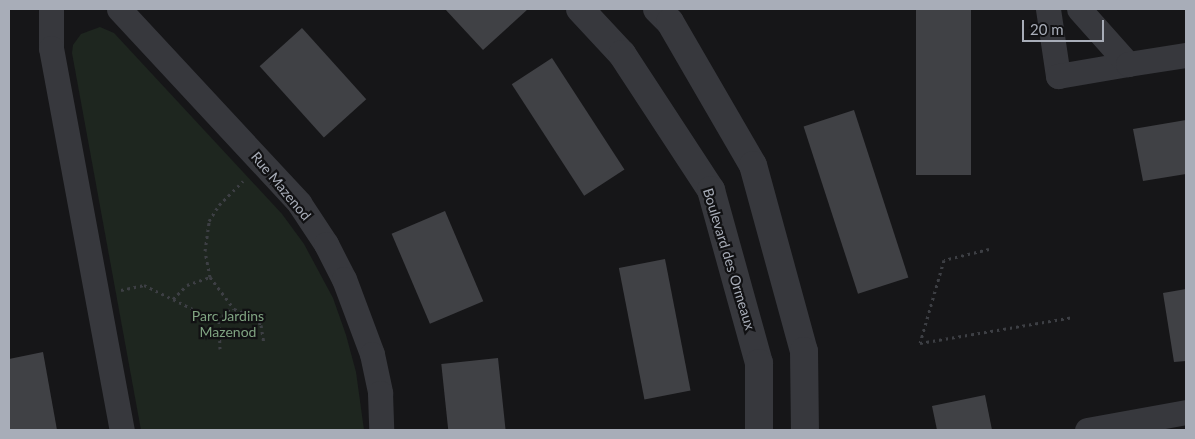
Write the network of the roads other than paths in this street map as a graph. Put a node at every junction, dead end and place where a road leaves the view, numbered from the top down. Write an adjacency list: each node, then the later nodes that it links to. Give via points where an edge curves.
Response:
1 (51, 9): 10 (street, via 51,48)
2 (119, 9): 11 (street, Rue Mazenod, via 299,203 344,279 372,354 380,393)
3 (580, 9): 12 (street, Boulevard des Ormeaux, via 622,54 710,190 759,362)
4 (657, 9): 13 (street, via 670,22 753,165 804,352)
5 (1048, 9): 8 (street, via 1058,76)
6 (1079, 9): 8 (street)
7 (1186, 55): 8 (street)
8 (1128, 64)
9 (1186, 412): 14 (street)
10 (122, 430)
11 (381, 430)
12 (759, 430)
13 (805, 430)
14 (1087, 430)

